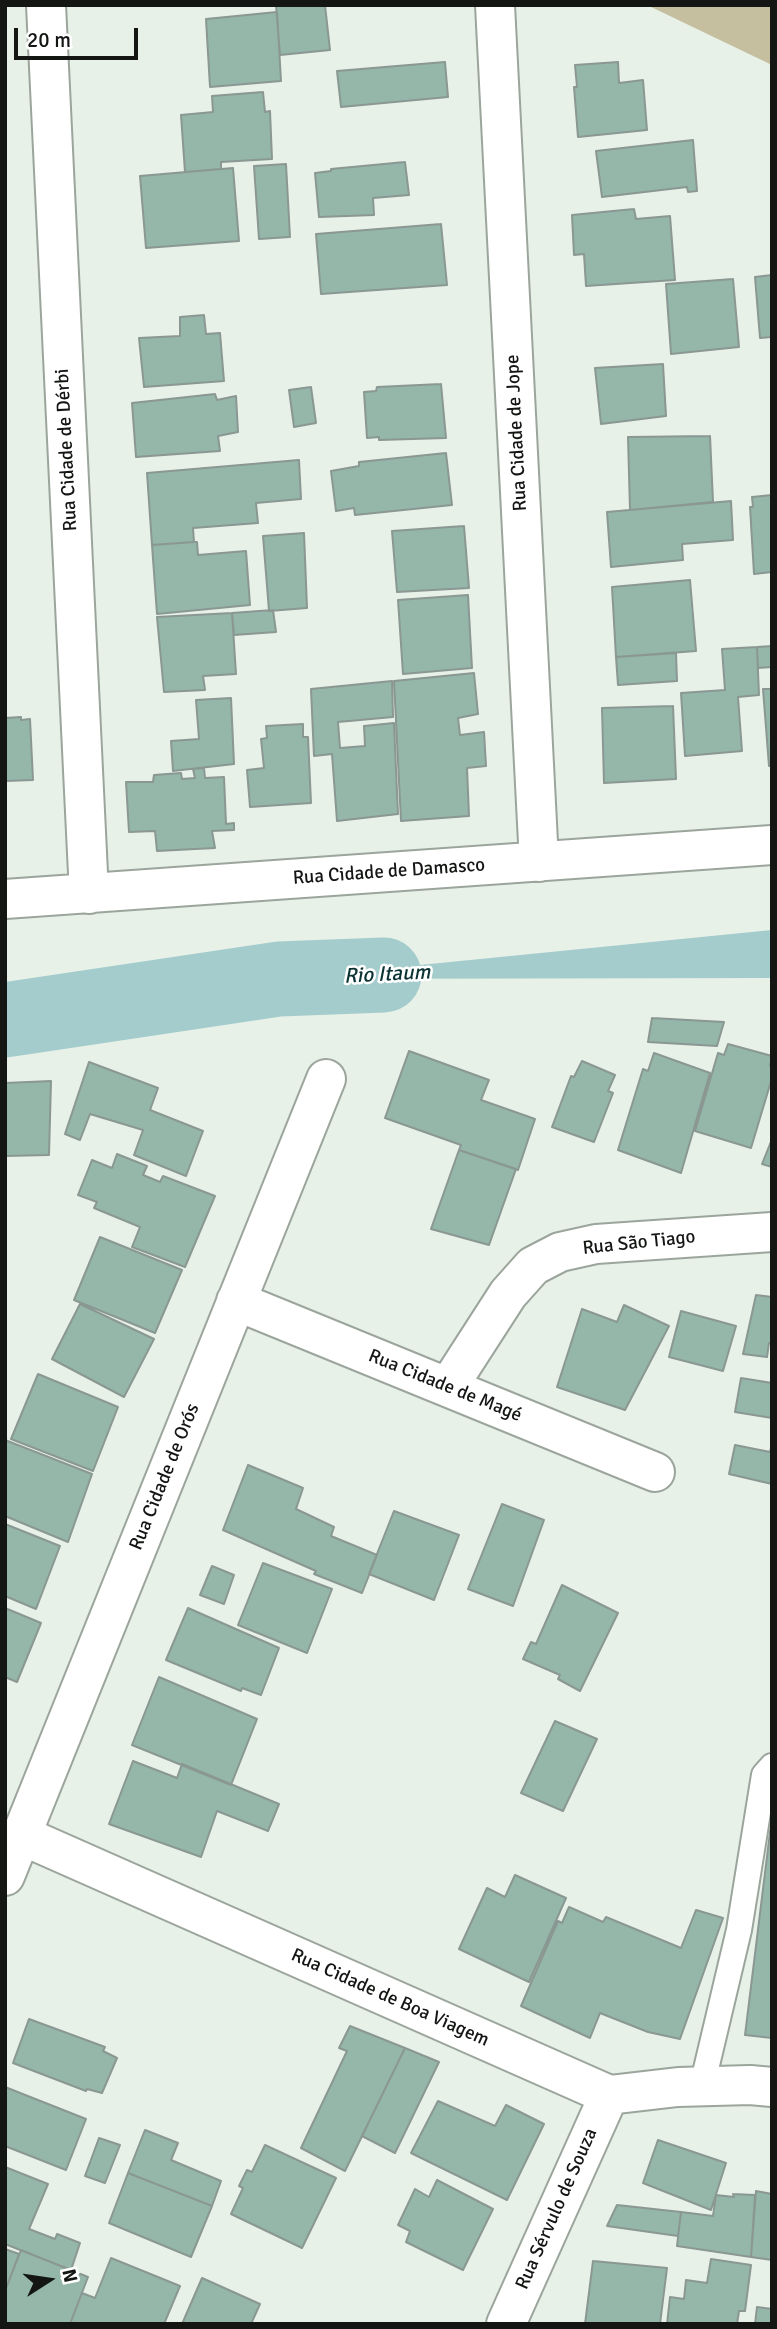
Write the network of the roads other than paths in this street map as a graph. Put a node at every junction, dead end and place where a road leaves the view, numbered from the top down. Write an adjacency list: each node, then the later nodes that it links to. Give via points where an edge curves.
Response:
1 (46, 5): 5 (street, Rua Cidade de Dérbi)
2 (495, 5): 4 (street, Rua Cidade de Jope)
3 (772, 845): 4 (street, Rua Cidade de Damasco)
4 (539, 862): 5 (street, Rua Cidade de Damasco)
5 (89, 894): 6 (street, Rua Cidade de Damasco)
6 (5, 899)
7 (326, 1079): 9 (street, Rua Cidade de Orós)
8 (772, 1232): 10 (street, Rua São Tiago, via 596,1244 560,1252 533,1266 508,1294)
9 (236, 1301): 10 (street, Rua Cidade de Magé); 13 (street, Rua Cidade de Orós)
10 (448, 1387): 11 (street, Rua Cidade de Magé)
11 (655, 1472)
12 (772, 1766): 15 (lane, via 764,1775 739,1930)
13 (21, 1835): 14 (street, Rua Cidade de Orós); 17 (street, Rua Cidade de Boa Viagem)
14 (5, 1876)
15 (702, 2086): 16 (street, Rua Cidade de Boa Viagem); 17 (street, Rua Cidade de Boa Viagem)
16 (772, 2087)
17 (609, 2095): 18 (street, Rua Sérvulo de Souza)
18 (506, 2324)

